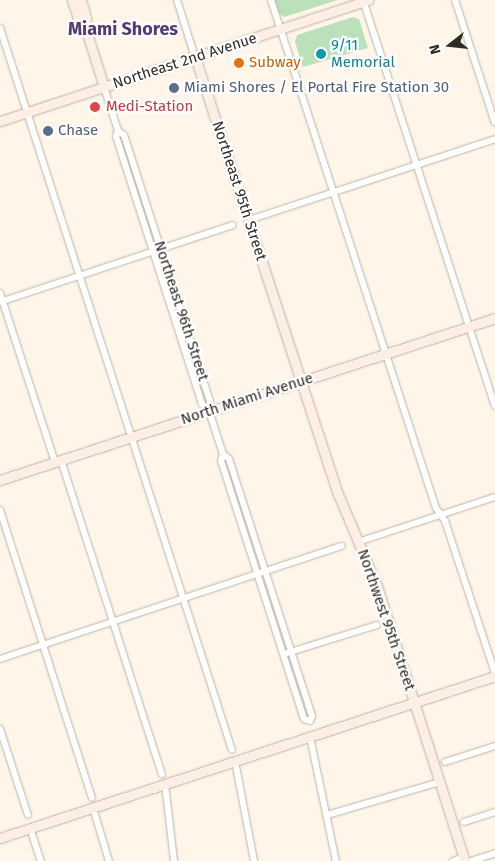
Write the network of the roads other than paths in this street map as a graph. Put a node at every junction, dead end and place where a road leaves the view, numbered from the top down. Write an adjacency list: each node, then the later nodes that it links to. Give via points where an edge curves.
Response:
1 (72, 0): 7 (main road, Northeast 96th Street, via 78,19)
2 (81, 0): 7 (main road, Northeast 96th Street)
3 (177, 0): 10 (street, Northeast 95th Street)
4 (271, 0): 9 (street)
5 (455, 0): 14 (street)
6 (365, 1): 9 (main road, Northeast 2nd Avenue); 16 (street)
7 (85, 27): 11 (main road, Northeast 96th Street)
8 (0, 28): 12 (street)
9 (280, 29): 10 (main road, Northeast 2nd Avenue); 17 (street)
10 (195, 57): 11 (main road, Northeast 2nd Avenue); 18 (main road, Northeast 95th Street)
11 (104, 87): 12 (main road, Northeast 2nd Avenue); 20 (street, Northeast 96th Street, via 118,131 124,135)
12 (26, 112): 13 (main road, Northeast 2nd Avenue); 21 (street)
13 (0, 121)
14 (495, 123)
15 (495, 139): 16 (street)
16 (416, 166): 17 (street); 25 (street)
17 (333, 192): 18 (street); 26 (street)
18 (248, 220): 27 (main road, Northeast 95th Street)
19 (233, 225): 20 (street)
20 (157, 250): 21 (street); 29 (street, Northeast 96th Street, via 210,401)
21 (79, 275): 23 (street); 30 (street)
22 (0, 293): 23 (street)
23 (1, 301): 32 (street)
24 (495, 318): 25 (main road, North Miami Avenue)
25 (469, 326): 26 (main road, North Miami Avenue); 28 (street)
26 (386, 354): 27 (main road, North Miami Avenue); 36 (street)
27 (301, 381): 29 (main road, North Miami Avenue); 37 (main road, Northwest 95th Street, via 341,503)
28 (495, 406)
29 (210, 411): 30 (main road, North Miami Avenue); 31 (street, Northeast 96th Street)
30 (132, 436): 32 (main road, North Miami Avenue); 41 (street)
31 (223, 454): 39 (street, via 229,459); 40 (street, via 221,461)
32 (58, 461): 33 (main road, North Miami Avenue); 42 (street)
33 (0, 480)
34 (495, 497): 36 (street)
35 (0, 510): 44 (street)
36 (441, 515): 37 (street); 48 (street)
37 (358, 542): 49 (main road, Northwest 95th Street, via 377,586)
38 (342, 546): 39 (street)
39 (265, 572): 40 (street); 45 (street)
40 (258, 574): 41 (street); 46 (street)
41 (184, 598): 42 (street); 53 (street)
42 (112, 622): 44 (street); 56 (street)
43 (377, 625): 45 (street)
44 (43, 645): 47 (street); 59 (street)
45 (291, 652): 46 (street); 46 (street, via 312,716 310,721 304,719)
46 (283, 654)
47 (0, 659)
48 (495, 675): 49 (main road)
49 (415, 703): 51 (main road); 57 (main road, Northwest 95th Street)
50 (0, 729): 61 (street)
51 (310, 737): 54 (main road); 62 (street)
52 (495, 746): 55 (street)
53 (232, 750)
54 (235, 761): 58 (main road); 71 (street)
55 (445, 762)
56 (162, 774)
57 (440, 782): 62 (street); 67 (main road, Northwest 95th Street)
58 (165, 784): 59 (main road); 70 (street)
59 (92, 803): 64 (main road); 69 (street)
60 (495, 812): 63 (street)
61 (28, 815)
62 (326, 815): 72 (street)
63 (464, 822)
64 (30, 828): 65 (main road); 68 (street)
65 (0, 838)
66 (495, 853): 67 (street)
67 (467, 860): 73 (street)
68 (41, 861)
69 (109, 861)
70 (174, 861)
71 (254, 861)
72 (336, 861)
73 (453, 861)

